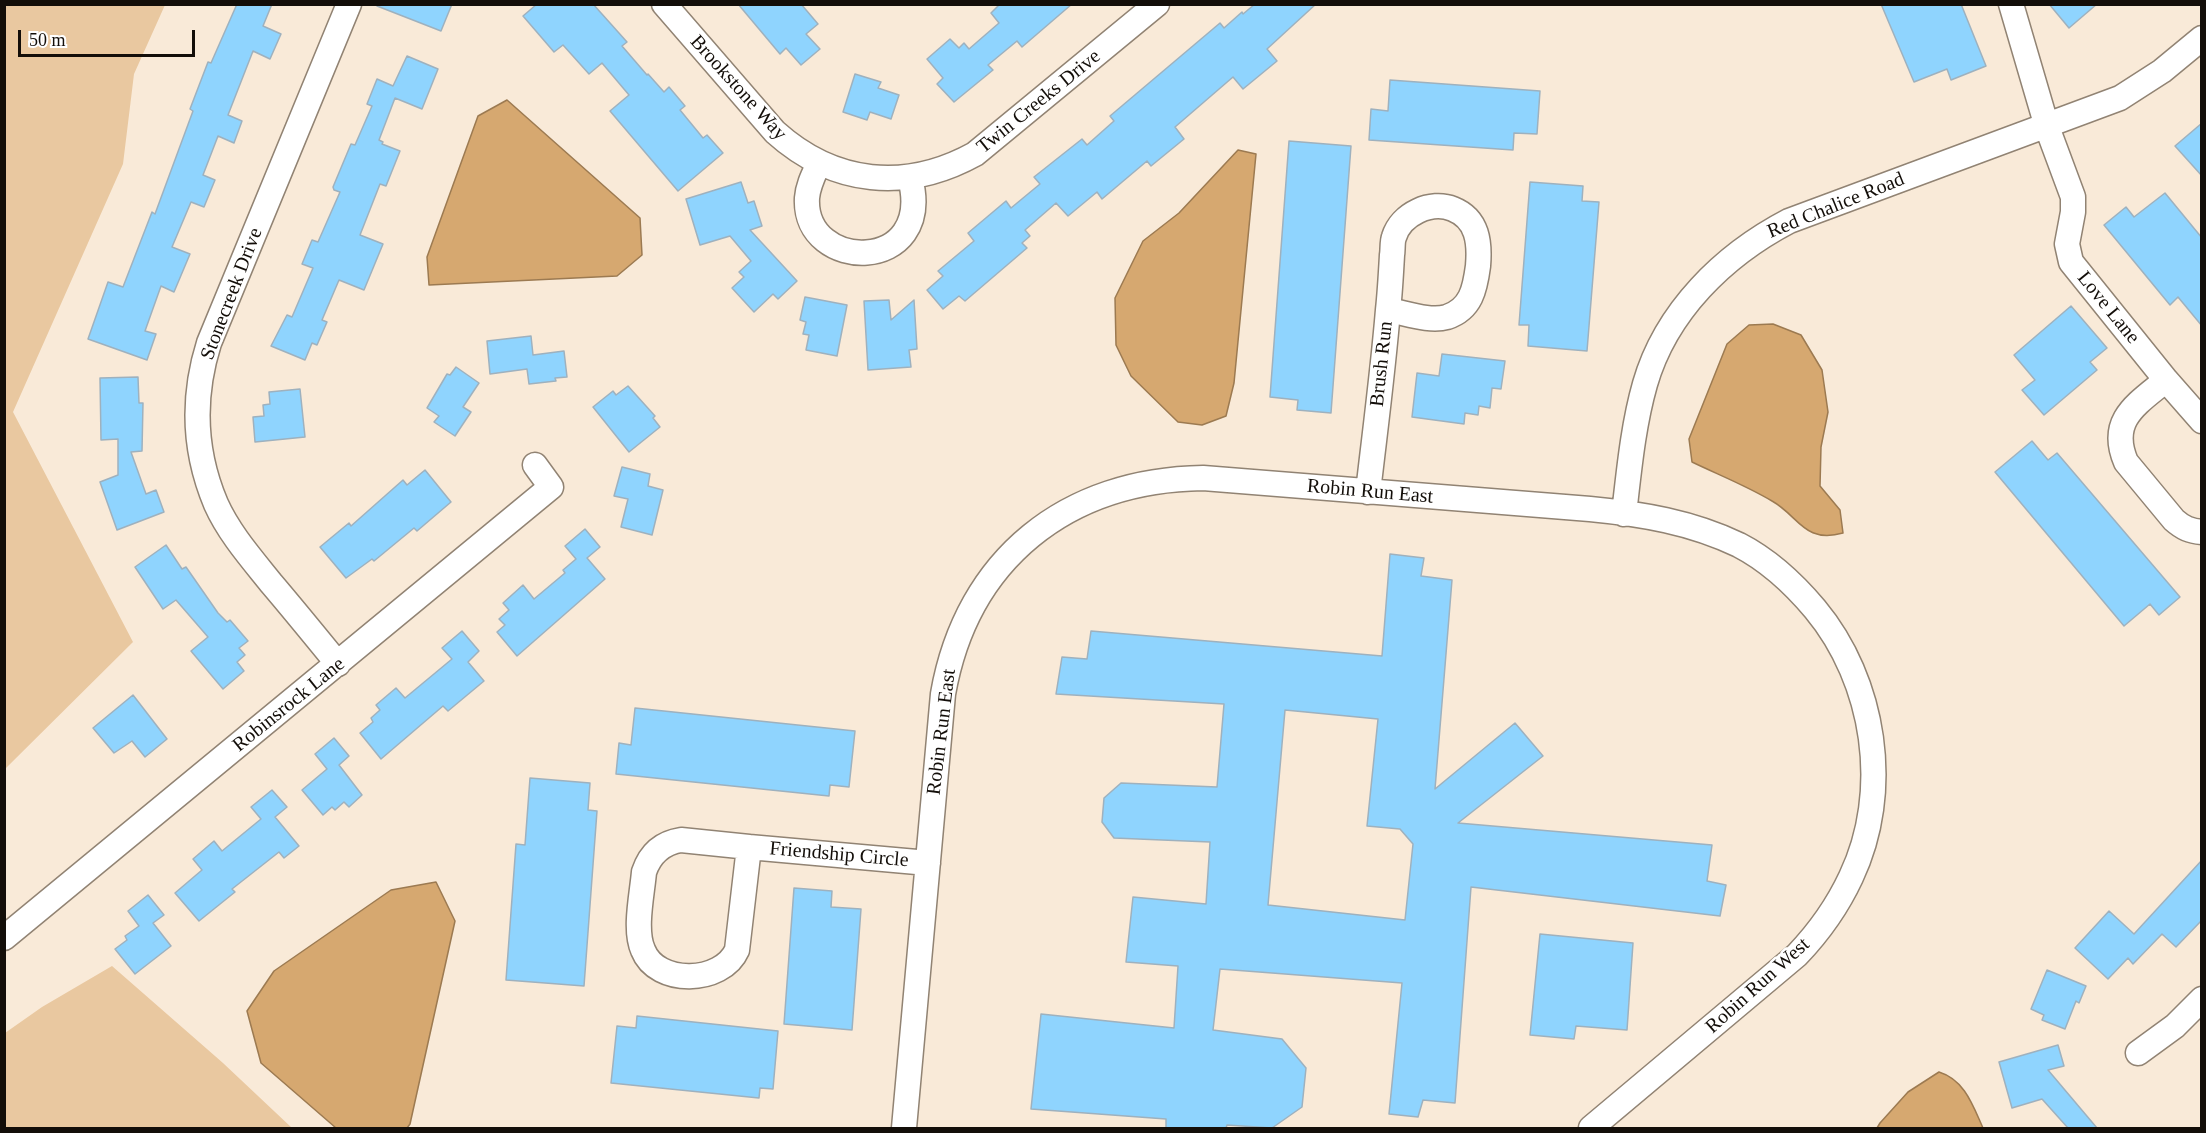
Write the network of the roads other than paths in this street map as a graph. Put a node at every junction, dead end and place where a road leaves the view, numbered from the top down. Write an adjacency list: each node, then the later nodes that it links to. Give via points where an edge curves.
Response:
1 (349, 4): 17 (street, Stonecreek Drive, via 209,343 197,409 205,475 217,506 247,553)
2 (664, 4): 7 (street, Brookstone Way, via 775,132)
3 (1156, 4): 9 (street, Twin Creeks Drive, via 986,147 955,165)
4 (2011, 4): 6 (street, Love Lane)
5 (2202, 38): 6 (street, Red Chalice Road, via 2134,90)
6 (2047, 127): 11 (street, Love Lane, via 2073,197 2067,244 2071,262); 15 (street, Red Chalice Road, via 1789,222 1761,237 1716,272 1673,323 1648,374 1635,427)
7 (819, 163): 8 (street, Brookstone Way); 9 (street, via 807,198 813,225 826,240 849,252 880,250 904,232 914,204)
8 (863, 177): 9 (street, Twin Creeks Drive)
9 (910, 178)
10 (1388, 310): 10 (street, Brush Run, via 1394,237 1403,221 1428,207 1456,210 1477,232 1480,248 1475,291 1463,308 1443,318); 14 (street, Brush Run)
11 (2166, 380): 12 (street, Love Lane); 16 (street, via 2126,416 2120,432 2121,451 2174,520 2192,532)
12 (2202, 421)
13 (535, 465): 17 (street, Robinsrock Lane, via 551,487)
14 (1368, 492): 15 (street, Robin Run East); 19 (street, Robin Run East, via 1203,478 1149,482 1095,498 1033,535 986,585 955,643 943,694)
15 (1624, 514): 24 (street, Robin Run West, via 1678,522 1720,536 1758,557 1800,591 1828,625 1861,693 1871,736 1873,791 1866,833 1852,875 1838,904 1812,940 1790,963)
16 (2202, 532)
17 (338, 664): 20 (street, Robinsrock Lane)
18 (749, 847): 18 (street, Friendship Circle, via 681,840 654,853 644,872 639,933 644,954 654,966 663,972 699,976 718,971 733,958); 19 (street, Friendship Circle)
19 (928, 863): 23 (street, Robin Run East)
20 (4, 938)
21 (2202, 999): 22 (street, via 2175,1026)
22 (2138, 1053)
23 (904, 1128)
24 (1591, 1128)

